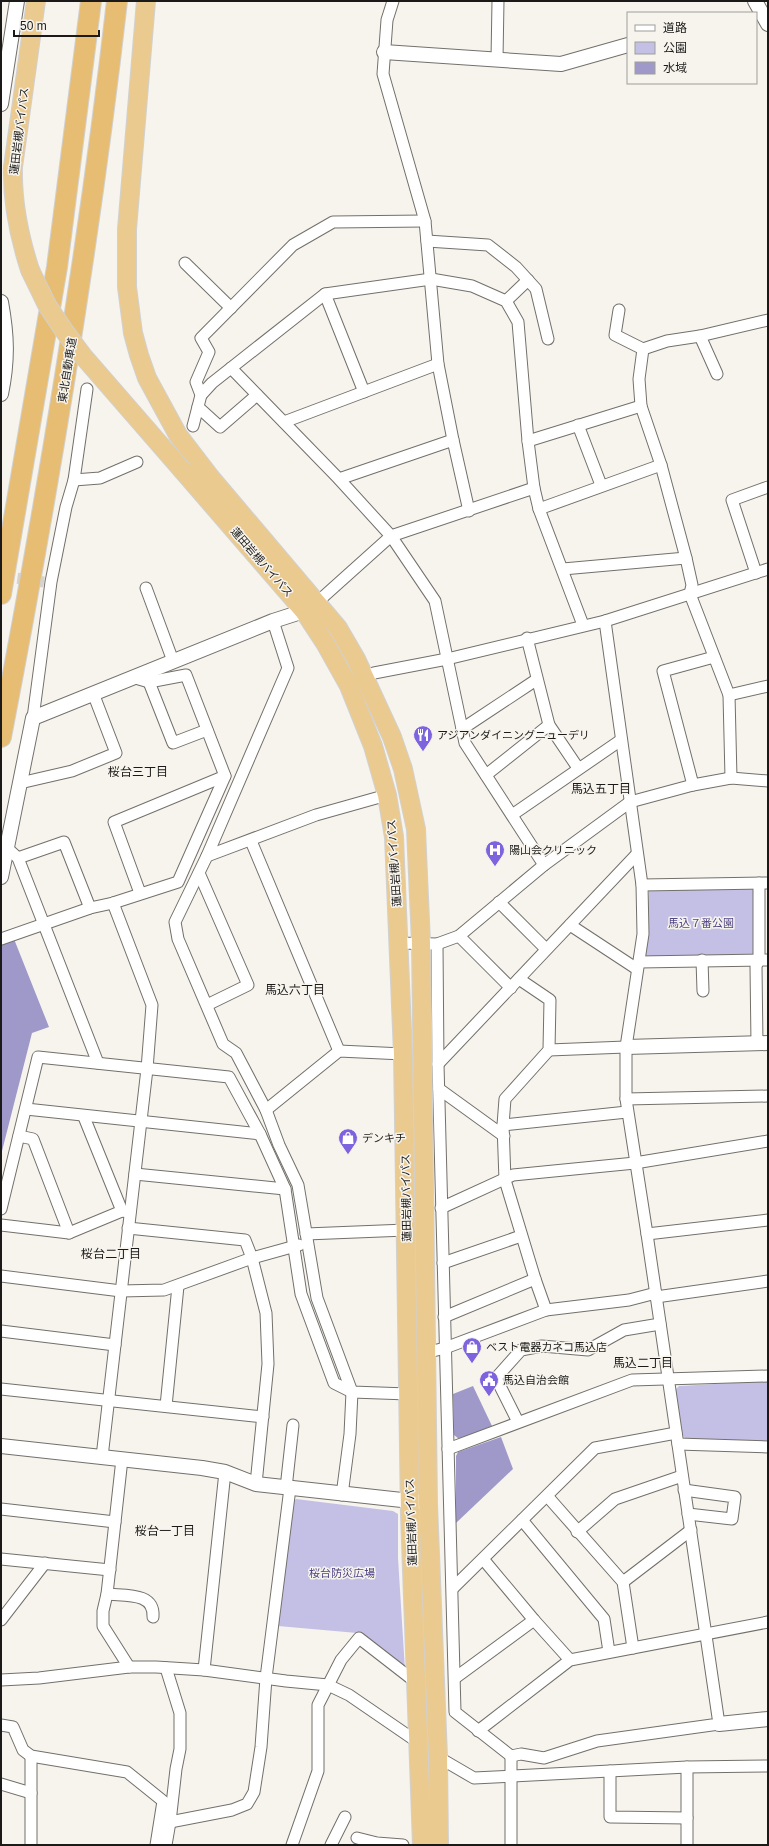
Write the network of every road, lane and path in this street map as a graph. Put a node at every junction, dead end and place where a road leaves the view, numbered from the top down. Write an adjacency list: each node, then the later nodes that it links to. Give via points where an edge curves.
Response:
1 (17, 1): 13 (street)
2 (36, 1): 64 (highway, 蓮田岩槻バイパス, bridge, via 12,167 15,214 30,270 47,305 84,356 183,471)
3 (91, 1): 50 (highway, via 57,267)
4 (117, 1): 83 (highway, 東北自動車道, via 100,147 58,422 28,601)
5 (146, 1): 64 (highway, 蓮田岩槻バイパス, via 126,229 127,287 139,355 147,378 178,435)
6 (393, 1): 11 (street, via 387,20)
7 (498, 1): 12 (street)
8 (755, 1): 9 (street)
9 (763, 21)
10 (627, 45): 12 (street, via 561,64)
11 (384, 52): 12 (street); 15 (street, via 383,74)
12 (497, 59)
13 (4, 70): 14 (street)
14 (1, 104)
15 (425, 221): 16 (street); 23 (street, via 334,222 293,245)
16 (427, 241): 18 (street); 19 (street, via 488,245 516,266)
17 (185, 263): 23 (street)
18 (431, 279): 20 (street); 21 (street, via 472,286); 30 (street)
19 (528, 280): 21 (street); 28 (street, via 536,289)
20 (325, 294): 31 (street); 34 (street)
21 (506, 301): 44 (street, via 518,322)
22 (1, 302): 26 (street)
23 (231, 308): 36 (street, via 201,338 209,352 196,382)
24 (619, 310): 29 (street, via 615,336)
25 (768, 320): 27 (street)
26 (3, 325): 35 (street, via 6,367)
27 (700, 336): 29 (street, via 667,341); 32 (street)
28 (548, 339)
29 (643, 349): 38 (street, via 639,379)
30 (438, 364): 34 (street); 43 (street)
31 (231, 368): 36 (street); 37 (street)
32 (717, 374)
33 (87, 389): 48 (street)
34 (364, 392): 40 (street)
35 (1, 394)
36 (201, 395): 39 (street)
37 (257, 395): 39 (street, via 220,427); 40 (street)
38 (641, 406): 41 (street); 46 (street)
39 (198, 407): 42 (street)
40 (284, 422): 47 (street)
41 (578, 425): 44 (street); 49 (street)
42 (193, 426)
43 (452, 440): 47 (street); 54 (street)
44 (528, 441): 52 (street)
45 (137, 462): 48 (street, via 100,478)
46 (662, 465): 49 (street); 57 (street)
47 (340, 479): 55 (street)
48 (74, 480): 79 (street, via 47,582)
49 (601, 485): 53 (street)
50 (21, 486): 56 (highway); 62 (highway)
51 (768, 487): 60 (street, via 732,500)
52 (534, 488): 53 (street); 54 (street)
53 (539, 509): 58 (street)
54 (469, 511): 55 (street)
55 (391, 536): 64 (street); 70 (street, via 435,601)
56 (1, 541)
57 (686, 558): 58 (street); 63 (street, via 692,585)
58 (563, 569): 67 (street)
59 (768, 569): 60 (street)
60 (756, 573): 63 (street)
61 (146, 588): 71 (street)
62 (1, 594)
63 (690, 594): 66 (street); 69 (street)
64 (311, 607): 65 (street); 73 (highway, 蓮田岩槻バイパス, via 338,628); 92 (highway, 蓮田岩槻バイパス, via 325,643 349,686 373,746)
65 (273, 621): 71 (street); 100 (street, via 288,668)
66 (605, 621): 67 (street); 84 (street)
67 (583, 625): 68 (street)
68 (527, 638): 70 (street); 74 (street)
69 (714, 657): 78 (street); 91 (street, via 663,671)
70 (447, 658): 73 (street, via 374,673); 81 (street)
71 (173, 661): 72 (street)
72 (132, 677): 75 (street); 77 (street)
73 (366, 677): 114 (highway, 蓮田岩槻バイパス, via 403,769 414,818)
74 (536, 680): 80 (street); 81 (street)
75 (149, 682): 82 (street, via 186,675); 82 (street, via 173,743)
76 (768, 687): 78 (street)
77 (93, 693): 79 (street); 90 (street, via 116,753 72,772)
78 (729, 695): 88 (street)
79 (33, 718): 90 (street)
80 (549, 725): 85 (street); 86 (street)
81 (462, 729): 86 (street, via 464,743)
82 (207, 730): 87 (street)
83 (1, 737)
84 (621, 740): 85 (street); 93 (street)
85 (578, 768): 94 (street)
86 (486, 775): 94 (street)
87 (225, 776): 99 (street); 105 (street, via 114,822)
88 (731, 778): 89 (street); 91 (street)
89 (768, 781)
90 (20, 782): 96 (street)
91 (693, 785): 93 (street)
92 (387, 794): 95 (street, via 316,815); 113 (highway, 蓮田岩槻バイパス, via 394,837)
93 (630, 802): 97 (street); 101 (street)
94 (512, 815): 101 (street)
95 (250, 841): 100 (street); 126 (street)
96 (7, 848): 98 (street); 102 (street)
97 (637, 854): 104 (street); 110 (street)
98 (18, 858): 108 (street, via 64,842); 109 (street)
99 (189, 858): 100 (street); 105 (street, via 178,882)
100 (203, 864): 122 (street, via 175,922 178,939); 122 (street, via 248,985)
101 (544, 865): 106 (street)
102 (1, 877)
103 (763, 883): 104 (street); 117 (street)
104 (642, 885): 118 (street, via 643,934)
105 (140, 893): 107 (street)
106 (499, 902): 111 (street); 115 (street)
107 (113, 903): 108 (street); 130 (street, via 152,1006)
108 (90, 908): 109 (street)
109 (45, 925): 112 (street); 128 (street)
110 (570, 925): 115 (street); 118 (street)
111 (459, 936): 114 (street); 120 (street)
112 (1, 939)
113 (399, 943): 114 (street); 127 (highway, 蓮田岩槻バイパス)
114 (429, 944): 129 (street); 173 (highway, 蓮田岩槻バイパス)
115 (546, 948): 119 (street)
116 (702, 960): 117 (street); 118 (street); 121 (street)
117 (763, 960): 123 (street, via 756,966)
118 (638, 966): 124 (street)
119 (520, 979): 120 (street); 125 (street, via 550,1000)
120 (511, 988): 129 (street)
121 (703, 991)
122 (207, 1005): 135 (street, via 223,1044 236,1053)
123 (762, 1044): 124 (street)
124 (626, 1047): 125 (street); 133 (street)
125 (548, 1050): 139 (street, via 505,1099)
126 (339, 1051): 127 (street); 135 (street)
127 (403, 1054): 153 (highway, 蓮田岩槻バイパス)
128 (98, 1063): 130 (street); 134 (street, via 38,1057)
129 (438, 1064): 131 (street)
130 (147, 1069): 138 (street); 140 (street, via 229,1077)
131 (439, 1089): 139 (street); 147 (street)
132 (768, 1096): 133 (street)
133 (626, 1099): 136 (street)
134 (26, 1110): 137 (street); 141 (street)
135 (266, 1110): 157 (street, via 298,1186)
136 (627, 1112): 139 (street); 143 (street)
137 (84, 1117): 138 (street); 149 (street)
138 (141, 1122): 140 (street); 144 (street)
139 (503, 1131): 145 (street)
140 (260, 1134): 146 (street)
141 (19, 1136): 148 (street); 154 (street, via 33,1139)
142 (768, 1141): 143 (street)
143 (635, 1163): 145 (street, via 513,1175); 155 (street)
144 (135, 1174): 146 (street); 149 (street)
145 (505, 1180): 147 (street); 156 (street)
146 (285, 1189): 158 (street)
147 (441, 1208): 160 (street)
148 (1, 1209)
149 (126, 1211): 152 (street); 154 (street)
150 (768, 1220): 155 (street)
151 (1, 1225): 154 (street)
152 (128, 1228): 159 (street, via 245,1240); 165 (street)
153 (406, 1230): 157 (street); 178 (highway, 蓮田岩槻バイパス)
154 (69, 1233)
155 (647, 1234): 166 (street)
156 (521, 1236): 160 (street); 162 (street)
157 (306, 1238): 158 (street); 177 (street, via 317,1298)
158 (293, 1246): 159 (street); 177 (street, via 301,1294 334,1383)
159 (252, 1258): 164 (street); 181 (street, via 266,1313 268,1364)
160 (443, 1263): 168 (street)
161 (1, 1276): 165 (street)
162 (535, 1279): 167 (street); 168 (street)
163 (768, 1281): 166 (street)
164 (178, 1286): 165 (street, via 152,1291); 180 (street)
165 (121, 1291): 171 (street)
166 (656, 1295): 167 (street); 169 (street)
167 (546, 1310): 172 (street)
168 (444, 1317): 172 (street)
169 (660, 1324): 175 (street); 182 (street, via 624,1330 588,1350 542,1346 522,1350 496,1378)
170 (1, 1330): 171 (street)
171 (115, 1345): 179 (street)
172 (445, 1348): 173 (street); 188 (street)
173 (425, 1353): 199 (highway, 蓮田岩槻バイパス)
174 (768, 1376): 175 (street)
175 (668, 1380): 182 (street, via 632,1380); 184 (street)
176 (1, 1389): 179 (street)
177 (352, 1392): 178 (street); 196 (street, via 350,1434)
178 (408, 1394): 198 (highway, 蓮田岩槻バイパス)
179 (108, 1400): 180 (street); 189 (street)
180 (166, 1406): 181 (street)
181 (264, 1417): 193 (street)
182 (518, 1422): 188 (street)
183 (293, 1425): 194 (street)
184 (676, 1433): 185 (street); 197 (street, via 595,1448)
185 (678, 1444): 187 (street); 192 (street)
186 (1, 1446): 189 (street)
187 (768, 1447)
188 (448, 1449): 211 (street)
189 (102, 1457): 190 (street)
190 (122, 1459): 191 (street); 203 (street)
191 (225, 1472): 193 (street); 223 (street)
192 (682, 1476): 195 (street); 205 (street, via 615,1499)
193 (256, 1484): 194 (street)
194 (288, 1488): 196 (street); 224 (street)
195 (684, 1490): 201 (street); 201 (street, via 736,1496 732,1519)
196 (342, 1495): 198 (street)
197 (548, 1497): 202 (street); 205 (street)
198 (410, 1502): 199 (street); 227 (highway, 蓮田岩槻バイパス)
199 (428, 1503): 236 (highway, 蓮田岩槻バイパス)
200 (1, 1509): 203 (street)
201 (688, 1514): 204 (street)
202 (522, 1520): 207 (street); 219 (street, via 604,1618)
203 (115, 1522): 209 (street)
204 (691, 1530): 210 (street); 217 (street)
205 (577, 1532): 210 (street)
206 (1, 1559): 208 (street)
207 (483, 1559): 211 (street); 215 (street)
208 (45, 1564): 209 (street); 214 (street)
209 (110, 1570): 212 (street)
210 (623, 1582): 218 (street)
211 (453, 1588): 225 (street)
212 (107, 1594): 213 (street, via 139,1597 150,1602 153,1608); 221 (street, via 103,1626)
213 (152, 1617)
214 (1, 1620)
215 (534, 1620): 220 (street); 225 (street)
216 (768, 1622): 217 (street)
217 (706, 1634): 218 (street); 230 (street)
218 (633, 1648): 219 (street)
219 (609, 1652): 220 (street)
220 (570, 1660): 232 (street)
221 (129, 1667): 222 (street); 226 (street)
222 (166, 1668): 223 (street); 245 (street, via 180,1713 180,1749)
223 (204, 1670): 224 (street)
224 (266, 1678): 228 (street); 245 (street, via 257,1774 254,1792 247,1804 232,1810)
225 (455, 1678): 232 (street, via 455,1712)
226 (1, 1680)
227 (417, 1683): 228 (street, via 359,1638 341,1660); 233 (highway, 蓮田岩槻バイパス)
228 (328, 1685): 233 (street, via 349,1695); 250 (street, via 318,1705 318,1771)
229 (768, 1719): 230 (street)
230 (719, 1724): 235 (street, via 597,1741 544,1758 521,1754)
231 (1, 1725): 234 (street, via 13,1727 23,1750)
232 (478, 1731): 235 (street)
233 (420, 1743): 253 (highway, 蓮田岩槻バイパス)
234 (31, 1756): 242 (street); 248 (street, via 127,1772 163,1801)
235 (511, 1756): 240 (street)
236 (438, 1757): 240 (street, via 474,1778); 254 (highway, 蓮田岩槻バイパス)
237 (768, 1766): 238 (street)
238 (687, 1767): 239 (street); 244 (street)
239 (610, 1771): 240 (street); 244 (street, via 610,1817)
240 (510, 1776): 255 (street)
241 (1, 1784): 242 (street)
242 (32, 1793): 247 (street)
243 (345, 1817): 251 (street)
244 (687, 1818): 256 (street)
245 (170, 1822): 249 (street)
246 (357, 1838): 252 (street)
247 (31, 1845)
248 (156, 1845)
249 (166, 1845)
250 (292, 1845)
251 (332, 1845)
252 (403, 1845)
253 (422, 1845)
254 (439, 1845)
255 (511, 1845)
256 (687, 1845)

